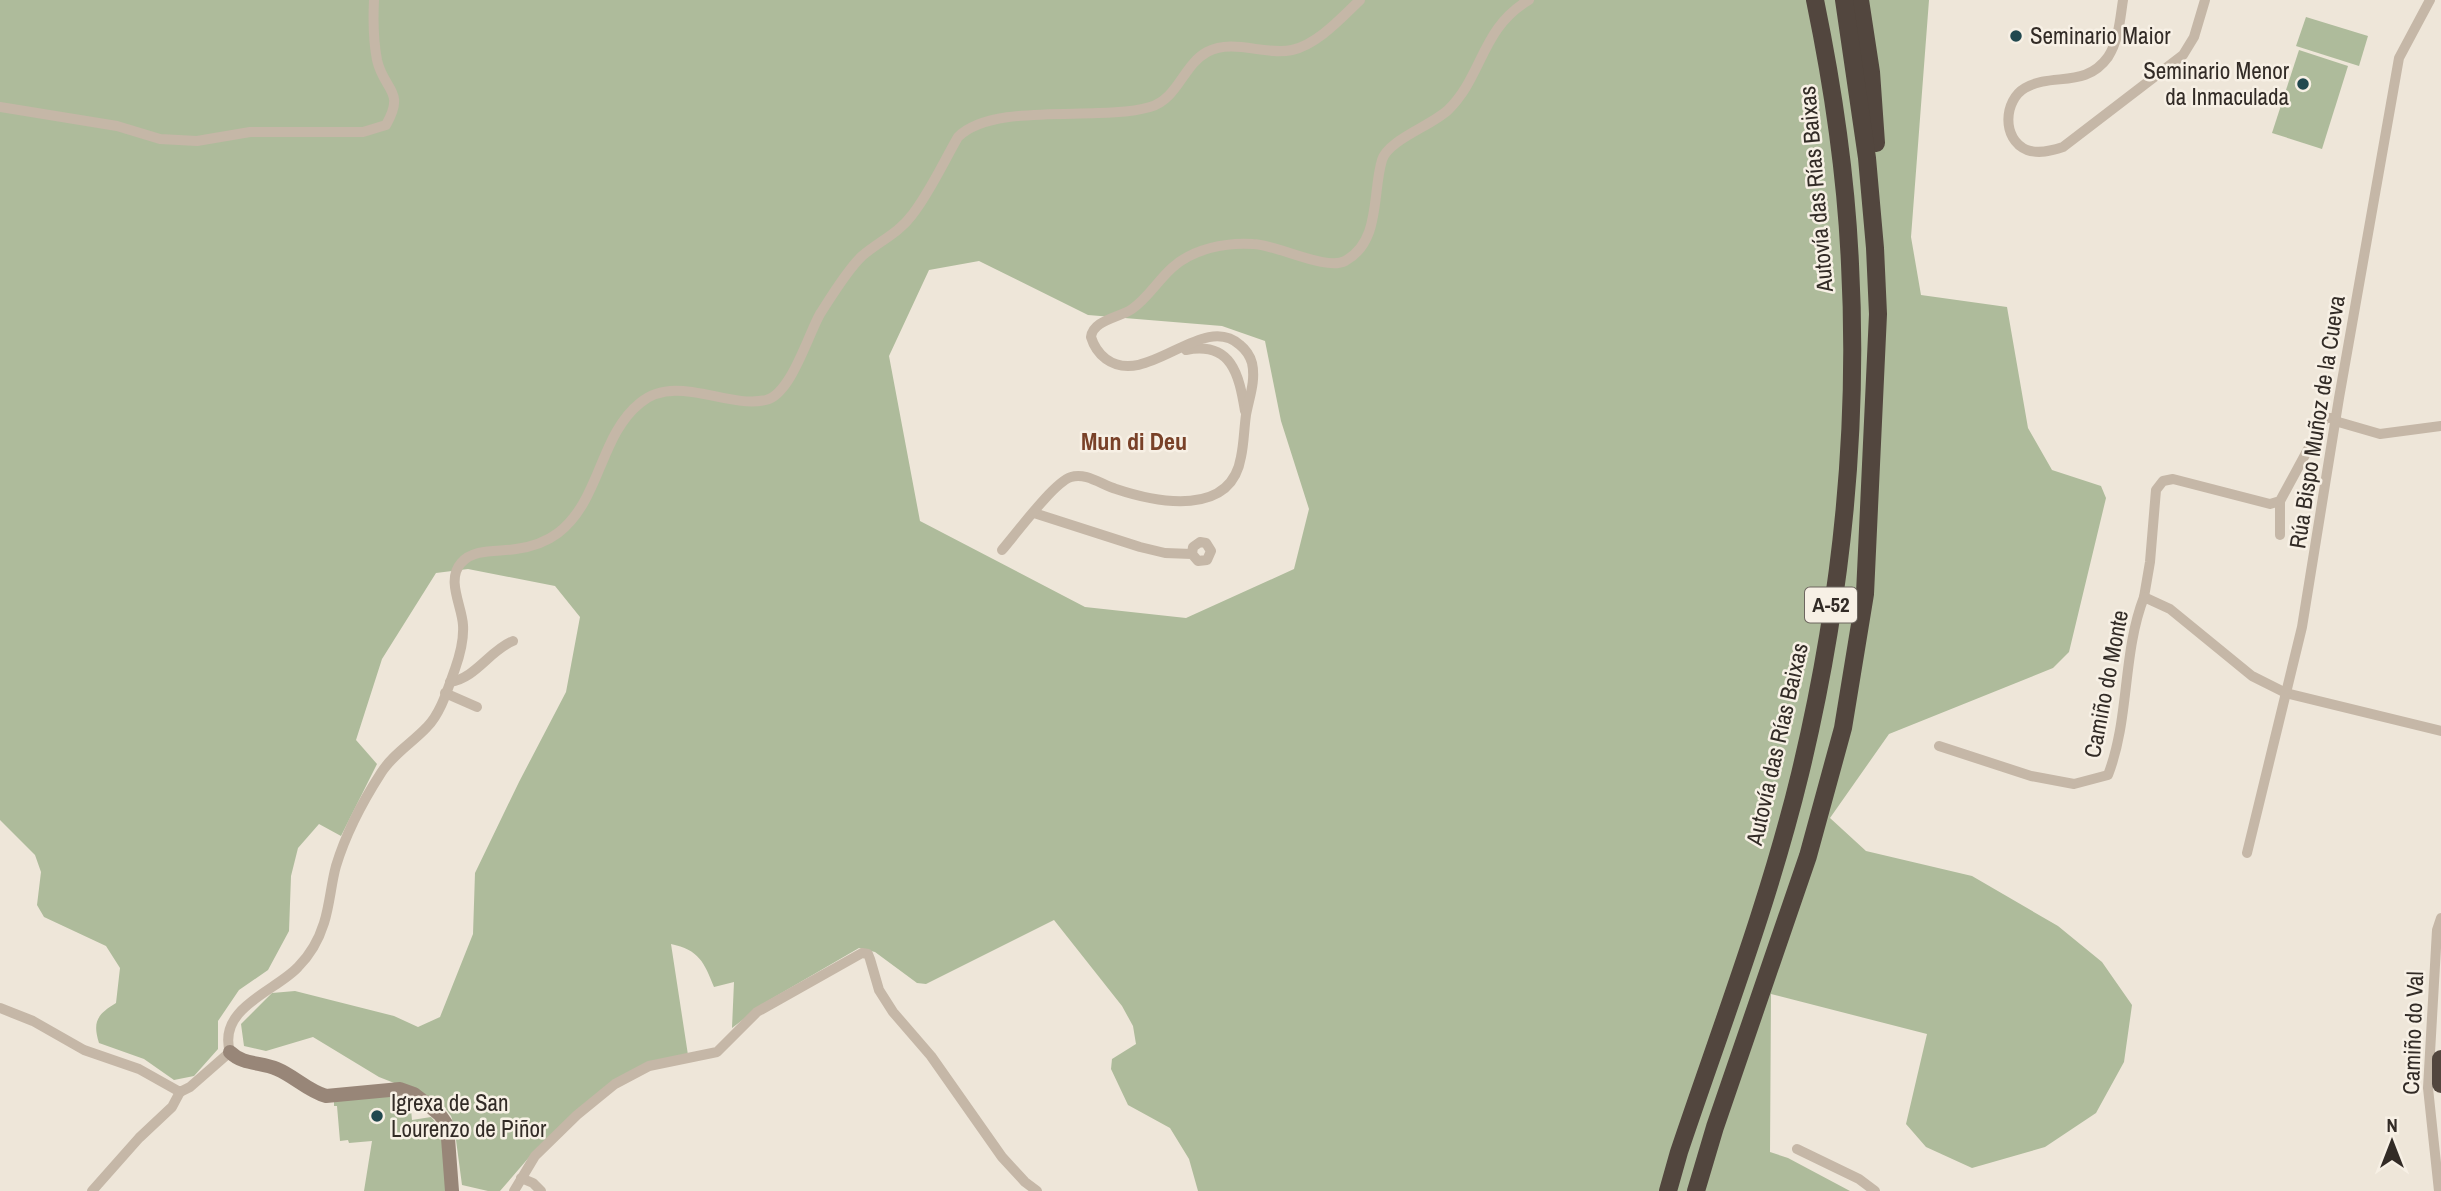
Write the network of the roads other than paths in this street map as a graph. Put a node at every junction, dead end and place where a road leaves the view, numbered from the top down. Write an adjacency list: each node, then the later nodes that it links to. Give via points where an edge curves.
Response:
1 (374, 0): 10 (street, via 372,29 378,64 396,108 386,125 363,132 250,132 197,141 160,139 117,126)
2 (1360, 0): 27 (street, via 1315,39 1294,50 1225,46 1205,53 1170,95 1152,107 996,119 963,132 911,216 857,261 774,397 758,400 682,391 647,397 624,421 581,507 566,526 537,544 476,554 459,565 455,586 463,635)
3 (1529, 0): 13 (street, via 1498,26 1450,108 1386,150 1366,239 1354,254 1335,264 1259,244 1218,246 1182,261 1133,308 1099,324 1090,334 1097,351 1119,365 1140,364)
4 (1815, 0): 47 (highway, Autovía das Rías Baixas / A-52, via 1832,84 1850,264 1852,401 1841,540 1796,787)
5 (1844, 0): 11 (highway, A-52, via 1867,159)
6 (1860, 0): 11 (highway, via 1871,72 1883,249)
7 (2123, 0): 8 (street, via 2118,33 2101,64 2076,79 2039,83 2017,94 2008,127 2026,149 2050,152 2063,147 2169,67 2194,37)
8 (2205, 0)
9 (2430, 0): 16 (street, Rúa Bispo Muñoz de la Cueva, via 2399,58)
10 (0, 107)
11 (1878, 314): 48 (highway, A-52, via 1865,594 1843,728 1808,856)
12 (1238, 343): 13 (street, via 1211,337); 14 (street, via 1230,346); 15 (street, via 1252,363 1253,390)
13 (1168, 354): 14 (street, via 1203,348)
14 (1227, 358): 15 (street, via 1237,372)
15 (1246, 415): 18 (street, via 1238,469 1227,488 1213,496 1153,498 1081,475 1066,479)
16 (2335, 419): 17 (street, via 2380,434); 19 (street, via 2325,418); 28 (street, Rúa Bispo Muñoz de la Cueva, via 2302,627)
17 (2441, 426)
18 (1048, 497): 20 (street); 21 (street)
19 (2280, 501): 22 (street); 25 (street, via 2270,504 2172,478 2163,481 2157,490)
20 (1034, 513): 21 (street); 23 (street)
21 (1061, 522): 24 (street, via 1140,547)
22 (2280, 535)
23 (1002, 550)
24 (1192, 554)
25 (2144, 597): 28 (street, Camiño do Monte, via 2170,609 2252,676); 32 (street, Camiño do Monte, via 2135,619 2117,750 2108,775 2074,784 2031,776)
26 (513, 641): 27 (street, via 468,676)
27 (450, 682): 29 (street)
28 (2286, 692): 31 (street, Camiño do Monte); 33 (street, Rúa Bispo Muñoz de la Cueva)
29 (445, 693): 30 (street); 36 (street, via 431,723 390,760 368,794 338,858 325,919 311,951 293,972 240,1013 228,1037)
30 (477, 708)
31 (2441, 731)
32 (1939, 746)
33 (2247, 853)
34 (2441, 918): 37 (street, Camiño do Val)
35 (0, 1008): 39 (street, via 33,1021 83,1051 139,1069)
36 (230, 1052): 39 (street); 43 (street, via 243,1061 280,1070 326,1096 392,1088 414,1094 447,1125)
37 (2435, 1059): 38 (highway); 50 (street, Camiño do Val, via 2428,1088)
38 (2441, 1084)
39 (180, 1092): 42 (street, via 172,1107)
40 (1797, 1149): 49 (street)
41 (522, 1178): 44 (street); 45 (street); 46 (street, via 535,1156 615,1084 649,1066 717,1052 757,1012 862,953 868,954 893,1012 931,1056 1002,1157)
42 (92, 1191)
43 (452, 1191)
44 (514, 1191)
45 (541, 1191)
46 (1037, 1191)
47 (1668, 1191)
48 (1696, 1191)
49 (1875, 1191)
50 (2439, 1191)

